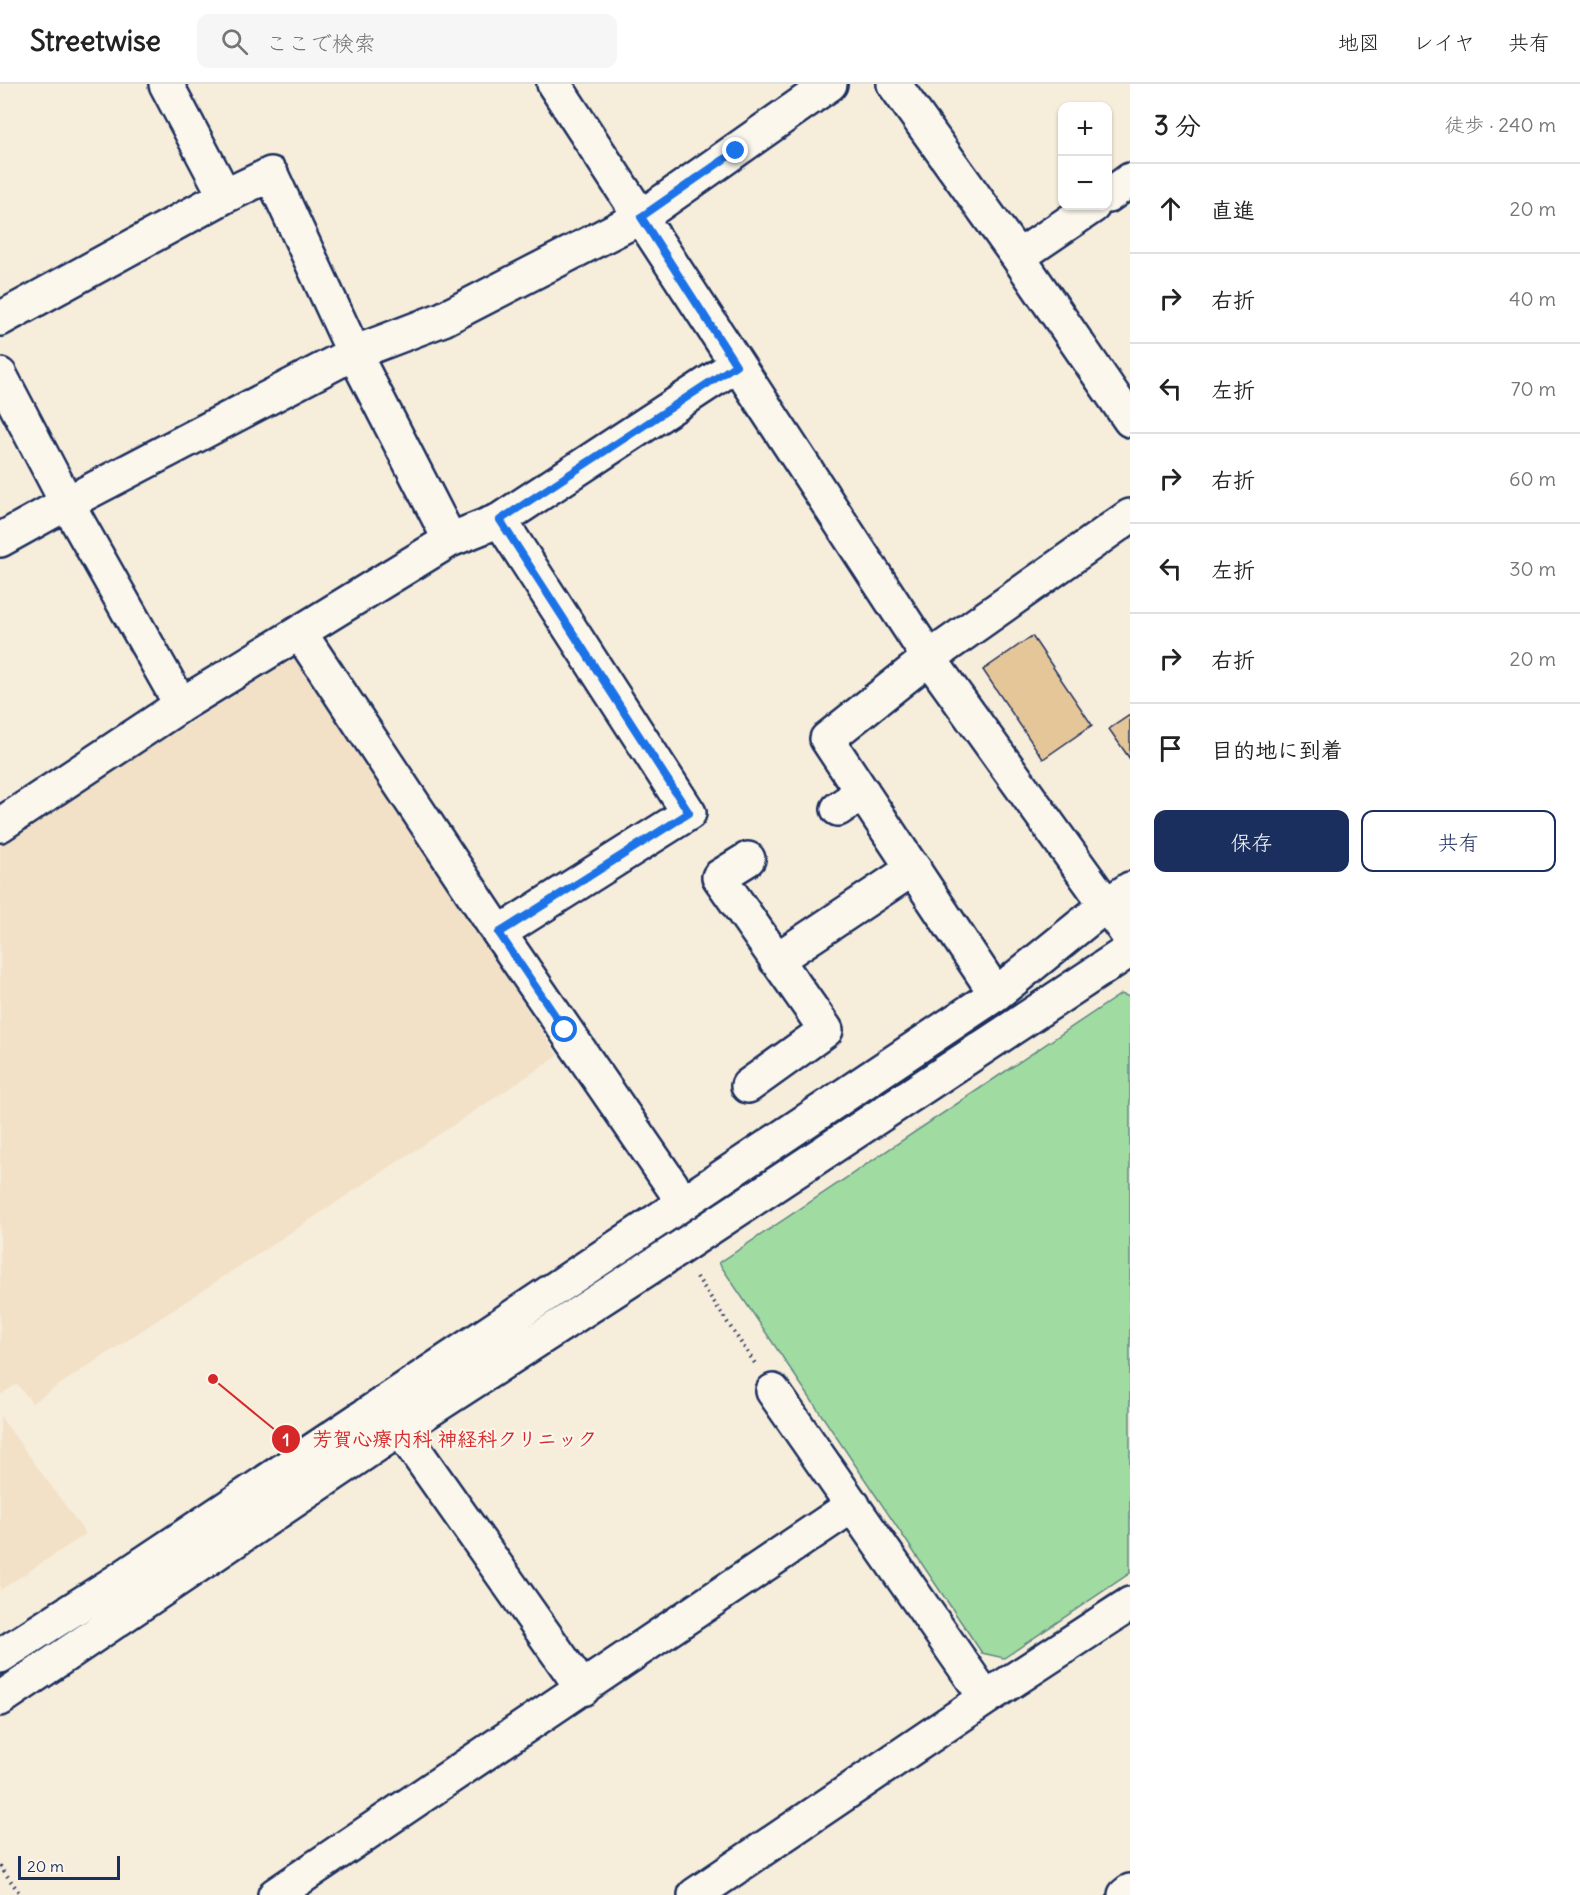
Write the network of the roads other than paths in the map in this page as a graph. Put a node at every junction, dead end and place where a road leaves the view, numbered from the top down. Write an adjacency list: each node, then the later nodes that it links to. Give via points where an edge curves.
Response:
1 (166, 84): 7 (street)
2 (554, 84): 9 (street)
3 (831, 84): 9 (street)
4 (894, 84): 10 (street)
5 (1130, 180): 6 (street)
6 (1112, 193)
7 (225, 196): 11 (street); 12 (street, via 270,174)
8 (1087, 210): 10 (street)
9 (641, 217): 12 (street, via 443,319); 13 (street)
10 (1018, 257): 15 (street)
11 (0, 319)
12 (354, 353): 16 (street); 20 (street)
13 (736, 365): 18 (street); 22 (street)
14 (0, 375): 16 (street)
15 (1130, 420)
16 (67, 502): 19 (street); 23 (street)
17 (1130, 516): 22 (street)
18 (500, 520): 20 (street); 28 (street, via 689,813)
19 (0, 540)
20 (450, 540): 21 (street)
21 (300, 633): 23 (street); 28 (street)
22 (929, 658): 26 (street, via 827,739 850,800); 27 (street)
23 (181, 705): 24 (street)
24 (0, 825)
25 (748, 859): 31 (street, via 719,877)
26 (914, 868): 31 (street); 32 (street)
27 (1118, 897): 29 (street); 32 (street)
28 (499, 933): 34 (street)
29 (1130, 938)
30 (1130, 950): 36 (street)
31 (776, 960): 33 (street, via 826,1030)
32 (996, 994): 34 (street)
33 (748, 1086)
34 (684, 1203): 39 (street)
35 (774, 1391): 37 (street)
36 (400, 1429): 40 (street); 42 (street)
37 (854, 1505): 40 (street); 41 (street)
38 (1130, 1604): 41 (street)
39 (0, 1656)
40 (583, 1689): 43 (street)
41 (986, 1698): 46 (street)
42 (0, 1699)
43 (309, 1886): 45 (street)
44 (1130, 1891): 47 (street)
45 (275, 1895)
46 (695, 1895)
47 (1125, 1895)

